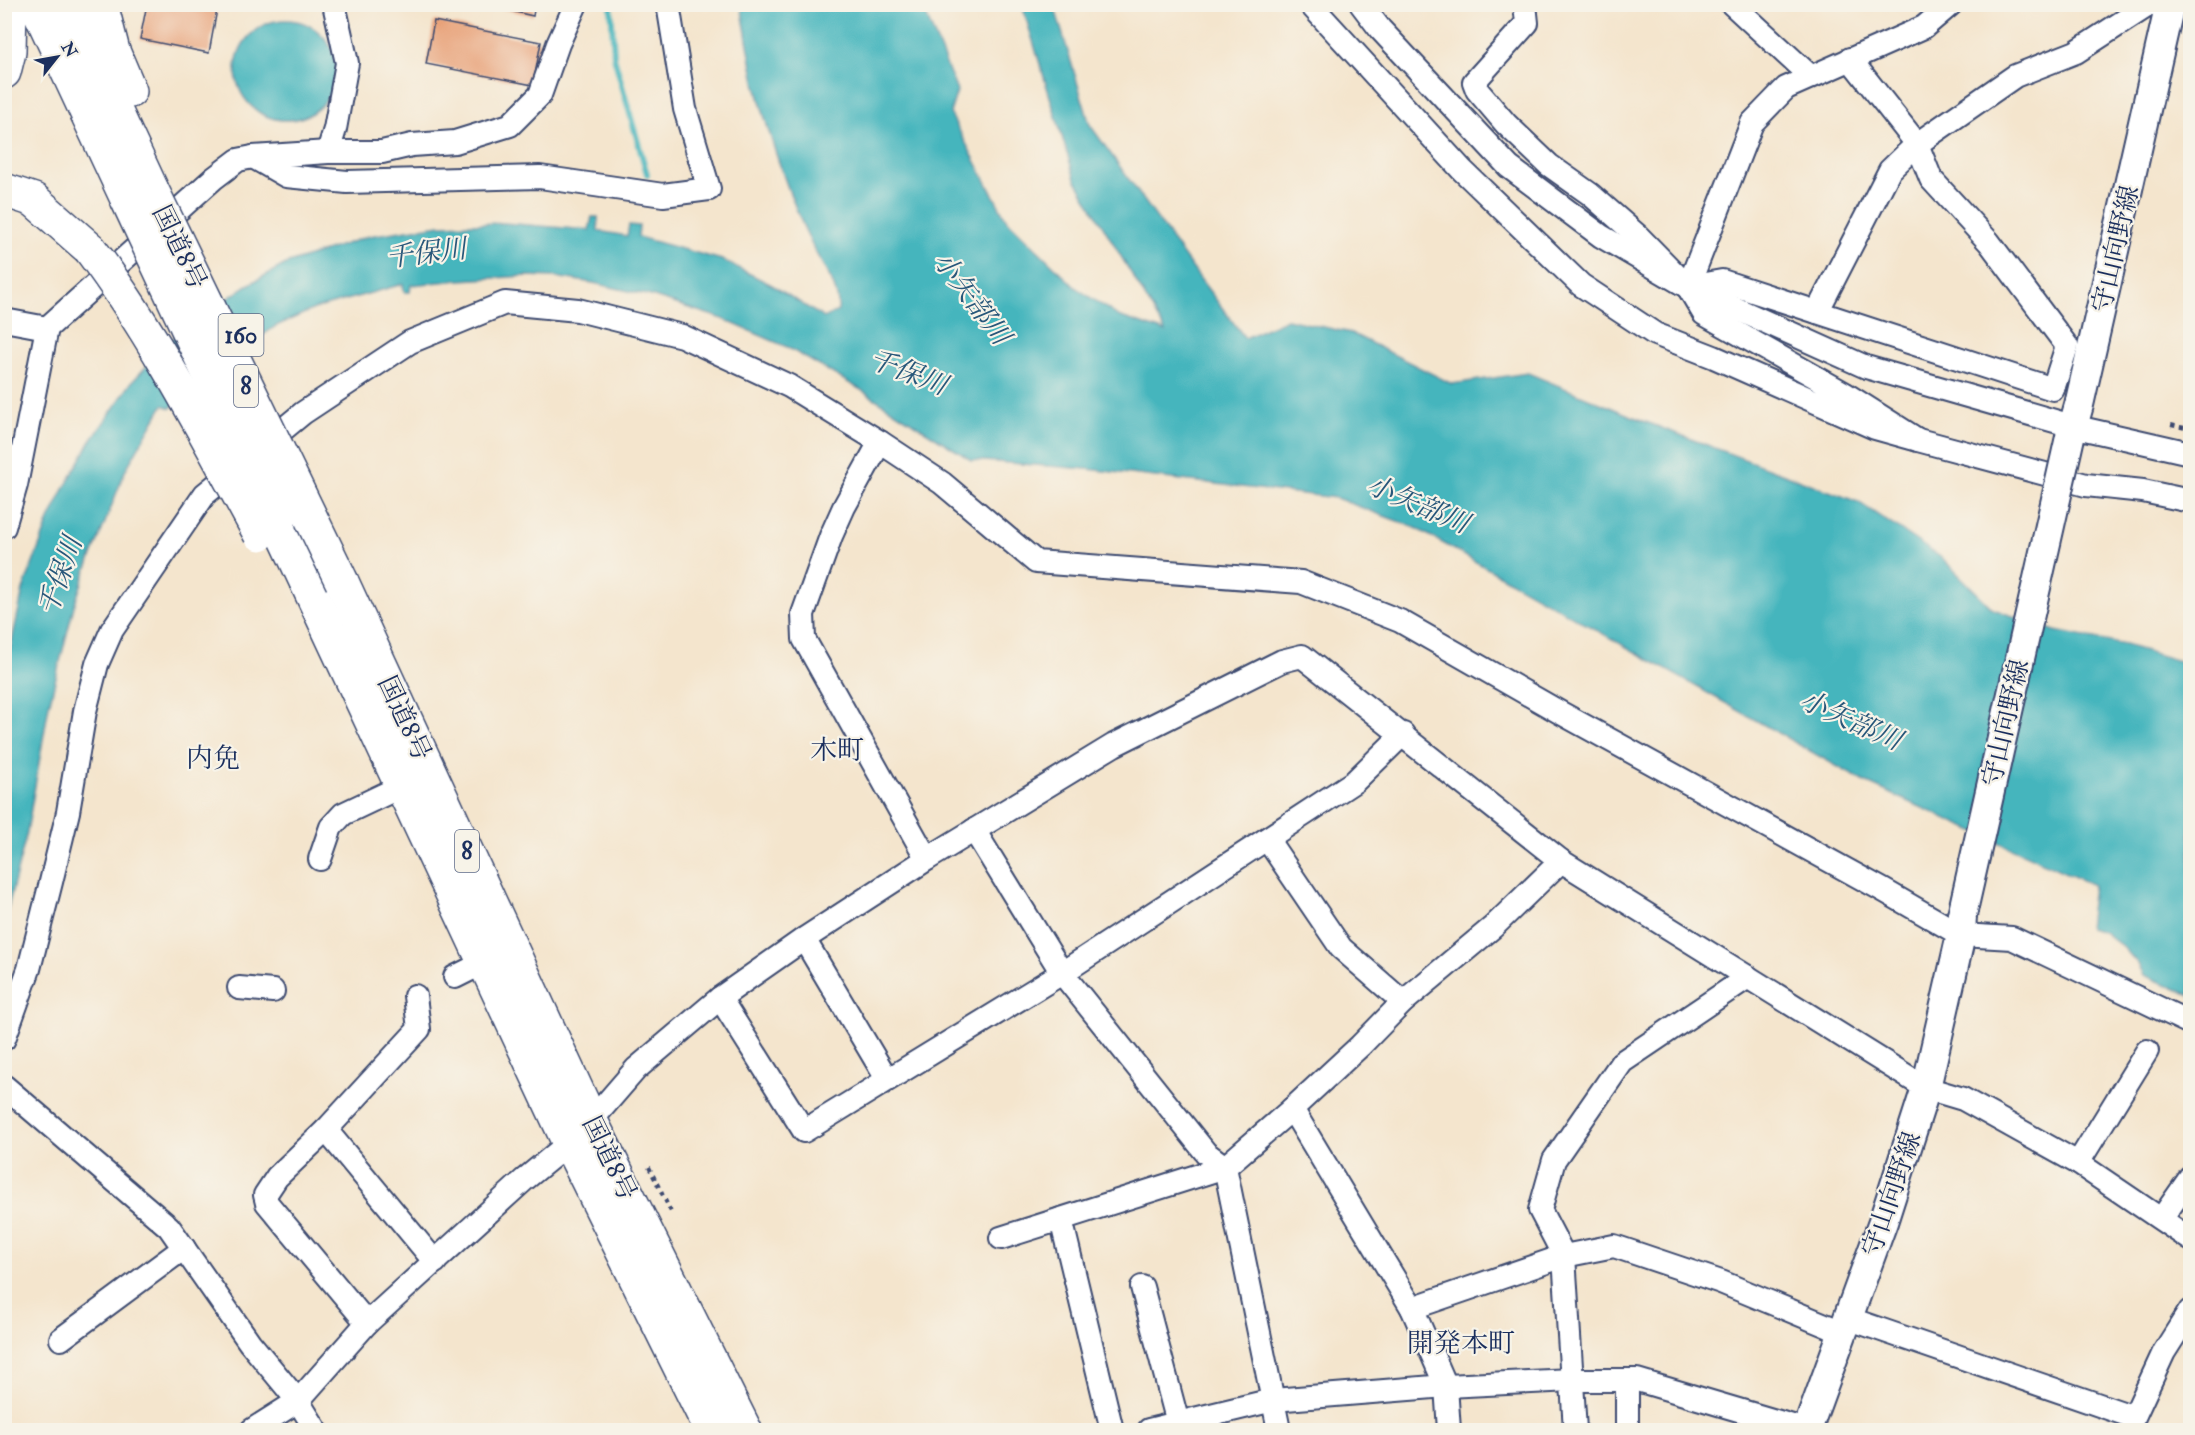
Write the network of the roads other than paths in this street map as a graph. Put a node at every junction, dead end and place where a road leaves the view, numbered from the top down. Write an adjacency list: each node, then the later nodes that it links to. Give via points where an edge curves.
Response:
1 (10, 4): 16 (highway, via 9,52)
2 (36, 4): 22 (highway, 国道8号 / 8)
3 (66, 4): 22 (highway, 国道8号 / 8)
4 (101, 4): 22 (highway)
5 (334, 4): 19 (street, via 347,63)
6 (576, 4): 19 (street, via 540,95 510,125 455,142 382,152)
7 (668, 4): 20 (street, via 685,109 709,189 663,195 540,177 347,182 286,176)
8 (1310, 4): 28 (street, via 1462,170 1581,285 1655,334 1875,428)
9 (1361, 4): 23 (street, via 1509,167 1601,236)
10 (1525, 4): 23 (street, via 1527,23 1474,82 1477,90 1506,124 1550,165 1617,216)
11 (1732, 4): 17 (street)
12 (1951, 4): 15 (street, via 1924,27)
13 (2150, 4): 18 (street, via 2076,52 2015,76)
14 (2170, 4): 27 (main road, 守山向野線)
15 (1850, 59): 17 (street); 18 (street)
16 (4, 72)
17 (1810, 76): 23 (street, via 1786,88 1752,123)
18 (1917, 144): 24 (street, via 1890,170); 24 (street, via 1931,179 1989,242 2067,346 2053,389)
19 (328, 152): 20 (street)
20 (253, 157): 26 (street, via 238,160 213,179)
21 (4, 190): 33 (highway, bridge, via 34,200 90,249 123,293 213,448)
22 (150, 190): 33 (highway, 国道8号 / 8, bridge); 60 (highway, 国道8号 / 8, bridge, via 342,582)
23 (1688, 287): 24 (street, via 1722,280); 27 (street, via 1866,367); 28 (street, via 1704,314)
24 (1817, 312)
25 (4, 320): 26 (street)
26 (46, 328): 32 (street, via 16,485)
27 (2071, 432): 30 (street); 41 (main road, 守山向野線, bridge)
28 (1918, 440): 31 (street, via 2086,485)
29 (880, 442): 39 (street, via 831,536 803,614 804,639); 41 (street, via 942,483 1036,562 1300,582 1400,621 1883,890); 53 (street, via 789,386 682,336 578,310 505,303 410,342 303,412 206,494 112,630 97,664 85,711 68,812 29,969)
30 (2190, 453)
31 (2190, 501)
32 (4, 527)
33 (269, 529): 35 (highway, 国道8号 / 8, via 347,668)
34 (1402, 735): 36 (street, via 1302,656 1282,660 1114,745); 37 (street, via 1355,781); 40 (street)
35 (402, 786): 38 (street, via 343,814 331,827); 43 (highway, 国道8号 / 8)
36 (974, 830): 39 (street); 44 (street)
37 (1267, 839): 44 (street); 51 (street, via 1341,948)
38 (320, 859)
39 (927, 860): 42 (street)
40 (1561, 861): 46 (street); 51 (street, via 1493,927)
41 (1961, 925): 52 (street, via 2012,938); 57 (main road, 守山向野線)
42 (804, 939): 50 (street); 55 (street)
43 (485, 963): 45 (street); 60 (highway, 国道8号 / 8)
44 (1062, 973): 55 (street); 62 (street, via 1206,1153)
45 (455, 977)
46 (1748, 977): 57 (street); 69 (street, via 1622,1062 1554,1160 1540,1210)
47 (239, 988): 48 (street)
48 (273, 991)
49 (415, 996): 59 (street, via 418,1029)
50 (720, 998): 55 (street, via 804,1131); 60 (street, via 636,1069)
51 (1403, 1002): 58 (street)
52 (2190, 1023)
53 (4, 1039)
54 (2147, 1051): 61 (street)
55 (887, 1079)
56 (4, 1086): 68 (street, via 130,1185)
57 (1926, 1088): 61 (street, via 1963,1100); 75 (main road, 守山向野線)
58 (1292, 1109): 62 (street); 72 (street)
59 (326, 1130): 70 (street, via 347,1147); 74 (street, via 277,1177 265,1195 267,1203)
60 (580, 1132): 70 (street); 86 (highway, 国道8号 / 8); 87 (highway, 国道8号 / 8)
61 (2078, 1163): 64 (street)
62 (1225, 1167): 65 (street); 80 (street)
63 (2190, 1178): 64 (street)
64 (2162, 1218): 67 (street)
65 (1060, 1219): 66 (street); 88 (street)
66 (1001, 1238)
67 (2190, 1239)
68 (184, 1248): 76 (street); 81 (street, via 250,1343)
69 (1564, 1256): 72 (street); 75 (street, via 1614,1246); 77 (street)
70 (435, 1262): 74 (street)
71 (1142, 1287): 82 (street)
72 (1412, 1308): 79 (street)
73 (2190, 1311): 83 (street, via 2164,1352)
74 (367, 1323): 81 (street)
75 (1845, 1325): 83 (street); 94 (main road, 守山向野線)
76 (61, 1339)
77 (1572, 1380): 78 (street); 79 (street); 92 (street)
78 (1627, 1380): 93 (street); 94 (street)
79 (1446, 1386): 80 (street); 91 (street)
80 (1273, 1400): 82 (street); 90 (street)
81 (298, 1401): 84 (street); 85 (street)
82 (1178, 1423): 89 (street)
83 (2132, 1424)
84 (252, 1431)
85 (316, 1431)
86 (711, 1431)
87 (745, 1431)
88 (1112, 1431)
89 (1149, 1431)
90 (1279, 1431)
91 (1449, 1431)
92 (1575, 1431)
93 (1626, 1431)
94 (1807, 1431)

